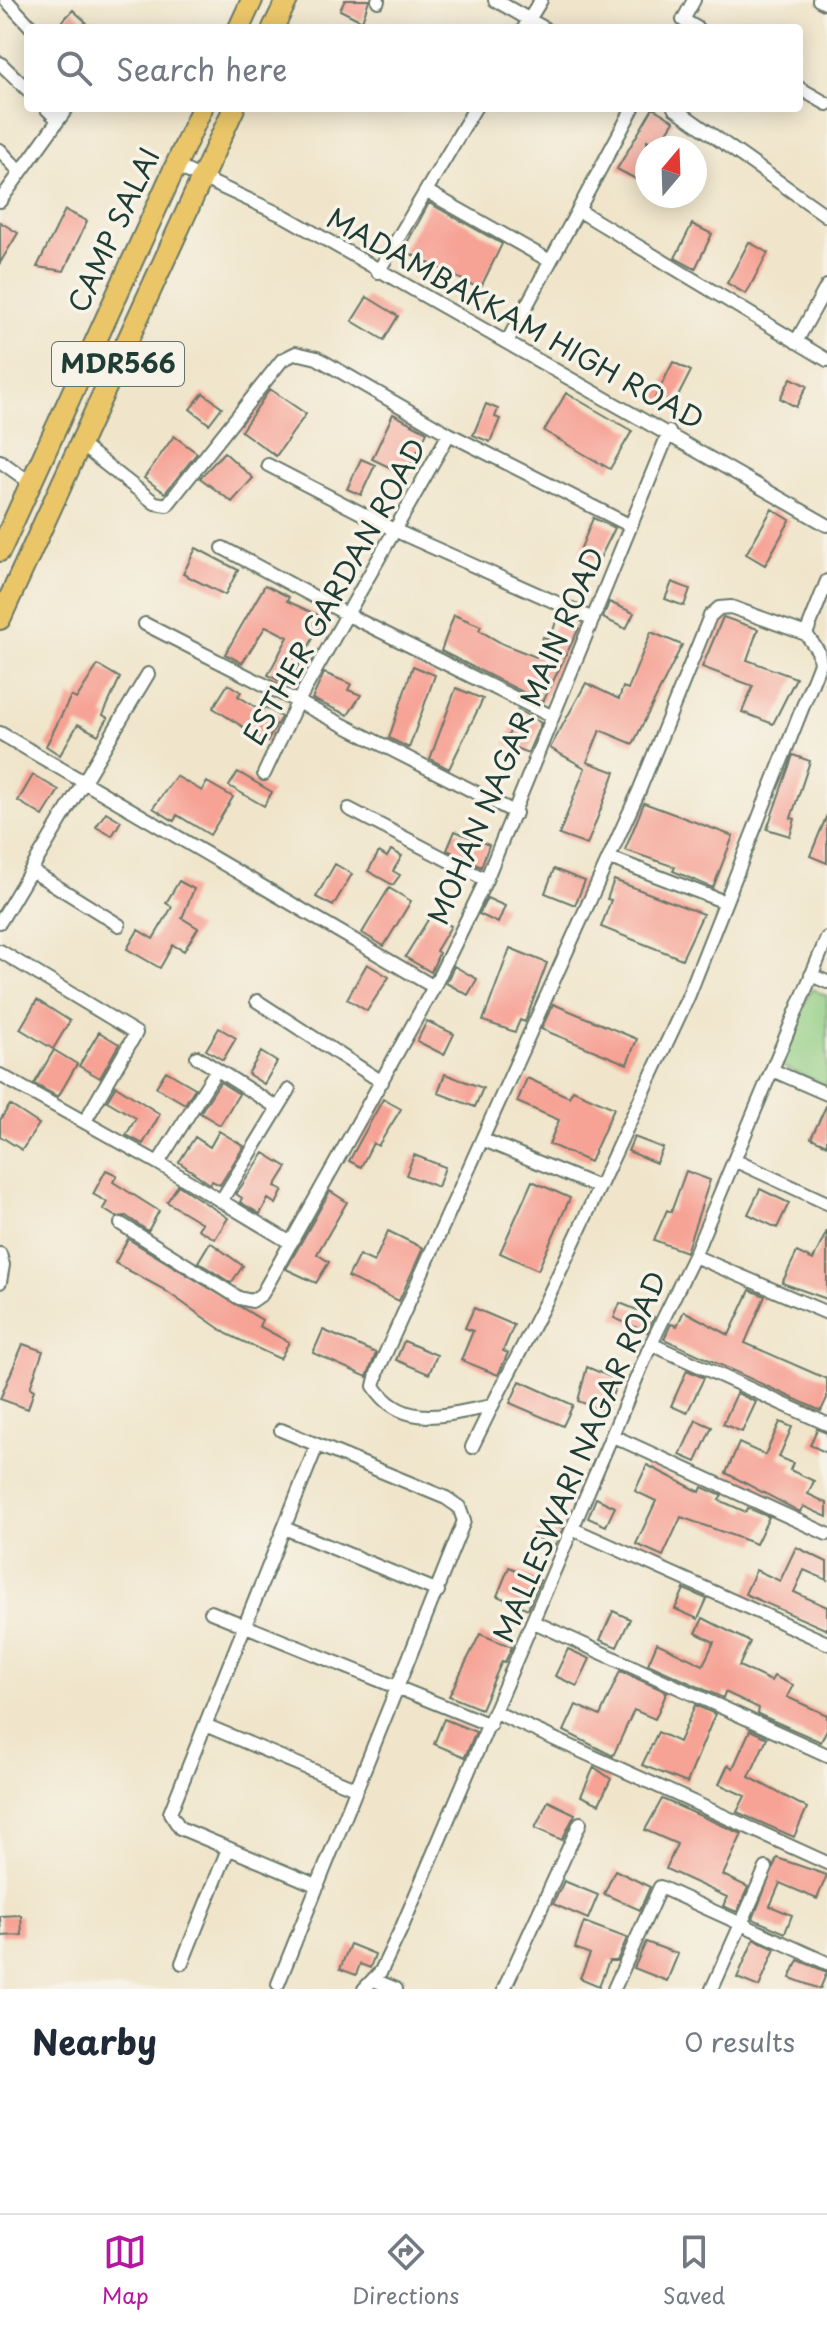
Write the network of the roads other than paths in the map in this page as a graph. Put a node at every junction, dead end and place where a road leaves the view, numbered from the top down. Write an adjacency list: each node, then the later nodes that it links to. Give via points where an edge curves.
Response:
1 (6, 0): 9 (street)
2 (252, 0): 10 (main road)
3 (287, 0): 11 (main road)
4 (495, 0): 12 (street)
5 (541, 0): 12 (street)
6 (694, 0): 13 (street, via 683,20)
7 (819, 0): 8 (street)
8 (827, 4)
9 (28, 24)
10 (241, 24)
11 (275, 24)
12 (527, 24)
13 (690, 24)
14 (0, 63): 15 (street)
15 (24, 86)
16 (803, 90): 17 (street)
17 (827, 104)
18 (50, 112): 25 (street)
19 (64, 112): 25 (street)
20 (200, 112): 27 (main road, CAMP SALAI / MDR566)
21 (232, 112): 29 (main road, CAMP SALAI / MDR566)
22 (473, 112): 30 (street)
23 (631, 112): 32 (street)
24 (680, 112): 33 (street)
25 (58, 120): 28 (street)
26 (0, 150): 28 (street)
27 (174, 165): 29 (street, MADAMBAKKAM HIGH ROAD); 45 (main road, CAMP SALAI / MDR566)
28 (20, 172): 31 (street)
29 (200, 179): 35 (street, MADAMBAKKAM HIGH ROAD, via 286,217); 42 (main road, CAMP SALAI / MDR566)
30 (426, 191): 34 (street); 35 (street)
31 (0, 201)
32 (578, 210): 34 (street); 38 (street)
33 (827, 216)
34 (550, 261): 37 (street)
35 (378, 272): 37 (street, MADAMBAKKAM HIGH ROAD)
36 (827, 286): 38 (street)
37 (507, 342): 40 (street, MADAMBAKKAM HIGH ROAD)
38 (796, 342): 39 (street)
39 (827, 360)
40 (669, 432): 46 (street, MOHAN NAGAR MAIN ROAD); 47 (street, MADAMBAKKAM HIGH ROAD)
41 (449, 434): 42 (street, via 317,358 296,353 282,360 167,505 155,503); 46 (street); 48 (street, ESTHER GARDAN ROAD)
42 (81, 445): 53 (main road, CAMP SALAI / MDR566)
43 (0, 461): 45 (street)
44 (268, 465): 48 (street)
45 (31, 483): 50 (main road, CAMP SALAI / MDR566)
46 (629, 525): 54 (street, MOHAN NAGAR MAIN ROAD)
47 (827, 525)
48 (394, 530): 52 (street, ESTHER GARDAN ROAD); 54 (street)
49 (223, 548): 52 (street)
50 (0, 551)
51 (827, 581): 56 (street)
52 (346, 614): 58 (street, ESTHER GARDAN ROAD); 59 (street)
53 (0, 619)
54 (593, 619): 59 (street, MOHAN NAGAR MAIN ROAD)
55 (145, 624): 58 (street)
56 (806, 634): 65 (street, via 731,607 710,616); 68 (street, via 820,663)
57 (148, 674): 62 (street)
58 (297, 703): 61 (street, ESTHER GARDAN ROAD); 64 (street)
59 (551, 716): 64 (street, MOHAN NAGAR MAIN ROAD)
60 (0, 733): 62 (street)
61 (264, 774)
62 (85, 785): 66 (street); 75 (street)
63 (349, 809): 67 (street)
64 (516, 813): 67 (street, MOHAN NAGAR MAIN ROAD)
65 (610, 858): 68 (street); 88 (street)
66 (32, 871): 69 (street); 70 (street)
67 (486, 880): 75 (street, MOHAN NAGAR MAIN ROAD)
68 (725, 902): 91 (street, via 688,997)
69 (0, 922)
70 (119, 925)
71 (827, 938): 73 (street, MALLESWARI NAGAR ROAD)
72 (0, 951): 78 (street)
73 (811, 975): 74 (street); 80 (street, MALLESWARI NAGAR ROAD)
74 (827, 982)
75 (434, 987): 83 (street, MOHAN NAGAR MAIN ROAD)
76 (257, 1001): 83 (street)
77 (144, 1020): 78 (street)
78 (136, 1033): 87 (street)
79 (197, 1057): 81 (street)
80 (772, 1070): 85 (street); 89 (street, MALLESWARI NAGAR ROAD)
81 (216, 1071): 86 (street); 90 (street)
82 (0, 1075): 87 (street)
83 (382, 1082): 95 (street, MOHAN NAGAR MAIN ROAD)
84 (289, 1090): 86 (street)
85 (827, 1094)
86 (278, 1108): 92 (street)
87 (85, 1121): 90 (street)
88 (484, 1140): 91 (street); 101 (street, via 374,1386 384,1402 407,1414 443,1416)
89 (734, 1160): 93 (street); 97 (street, MALLESWARI NAGAR ROAD)
90 (158, 1163): 92 (street)
91 (598, 1187): 101 (street)
92 (221, 1201): 95 (street)
93 (827, 1203)
94 (121, 1224): 95 (street, MOHAN NAGAR MAIN ROAD, via 239,1298 252,1301 262,1294)
95 (291, 1243)
96 (0, 1254): 98 (street)
97 (694, 1256): 99 (street); 100 (street, MALLESWARI NAGAR ROAD)
98 (0, 1282)
99 (827, 1313)
100 (651, 1344): 102 (street); 104 (street, MALLESWARI NAGAR ROAD)
101 (492, 1406): 106 (street)
102 (827, 1424)
103 (281, 1430): 105 (street)
104 (613, 1436): 108 (street, MALLESWARI NAGAR ROAD); 109 (street)
105 (317, 1445): 107 (street); 110 (street, via 459,1507 464,1526)
106 (472, 1447)
107 (284, 1528): 110 (street); 113 (street)
108 (573, 1529): 112 (street, MALLESWARI NAGAR ROAD); 114 (street)
109 (827, 1534)
110 (438, 1591): 115 (street)
111 (211, 1612): 113 (street)
112 (534, 1622): 116 (street, MALLESWARI NAGAR ROAD); 119 (street)
113 (245, 1626): 115 (street); 117 (street)
114 (827, 1643)
115 (397, 1688): 118 (street); 120 (street)
116 (495, 1712): 118 (street, MALLESWARI NAGAR ROAD); 123 (street)
117 (205, 1725): 120 (street); 122 (street, via 170,1813 180,1828)
118 (490, 1725): 129 (street, MALLESWARI NAGAR ROAD, via 388,1959)
119 (827, 1755)
120 (357, 1789): 125 (street)
121 (580, 1823): 133 (street)
122 (228, 1849): 125 (street); 127 (street)
123 (827, 1863)
124 (766, 1868): 126 (street)
125 (318, 1886): 130 (street)
126 (741, 1924): 128 (street); 134 (street, via 660,1887); 135 (street)
127 (182, 1963)
128 (827, 1963)
129 (374, 1980): 131 (street, MALLESWARI NAGAR ROAD); 132 (street)
130 (278, 1984)
131 (364, 1989)
132 (396, 1989)
133 (504, 1989)
134 (614, 1989)
135 (712, 1989)

